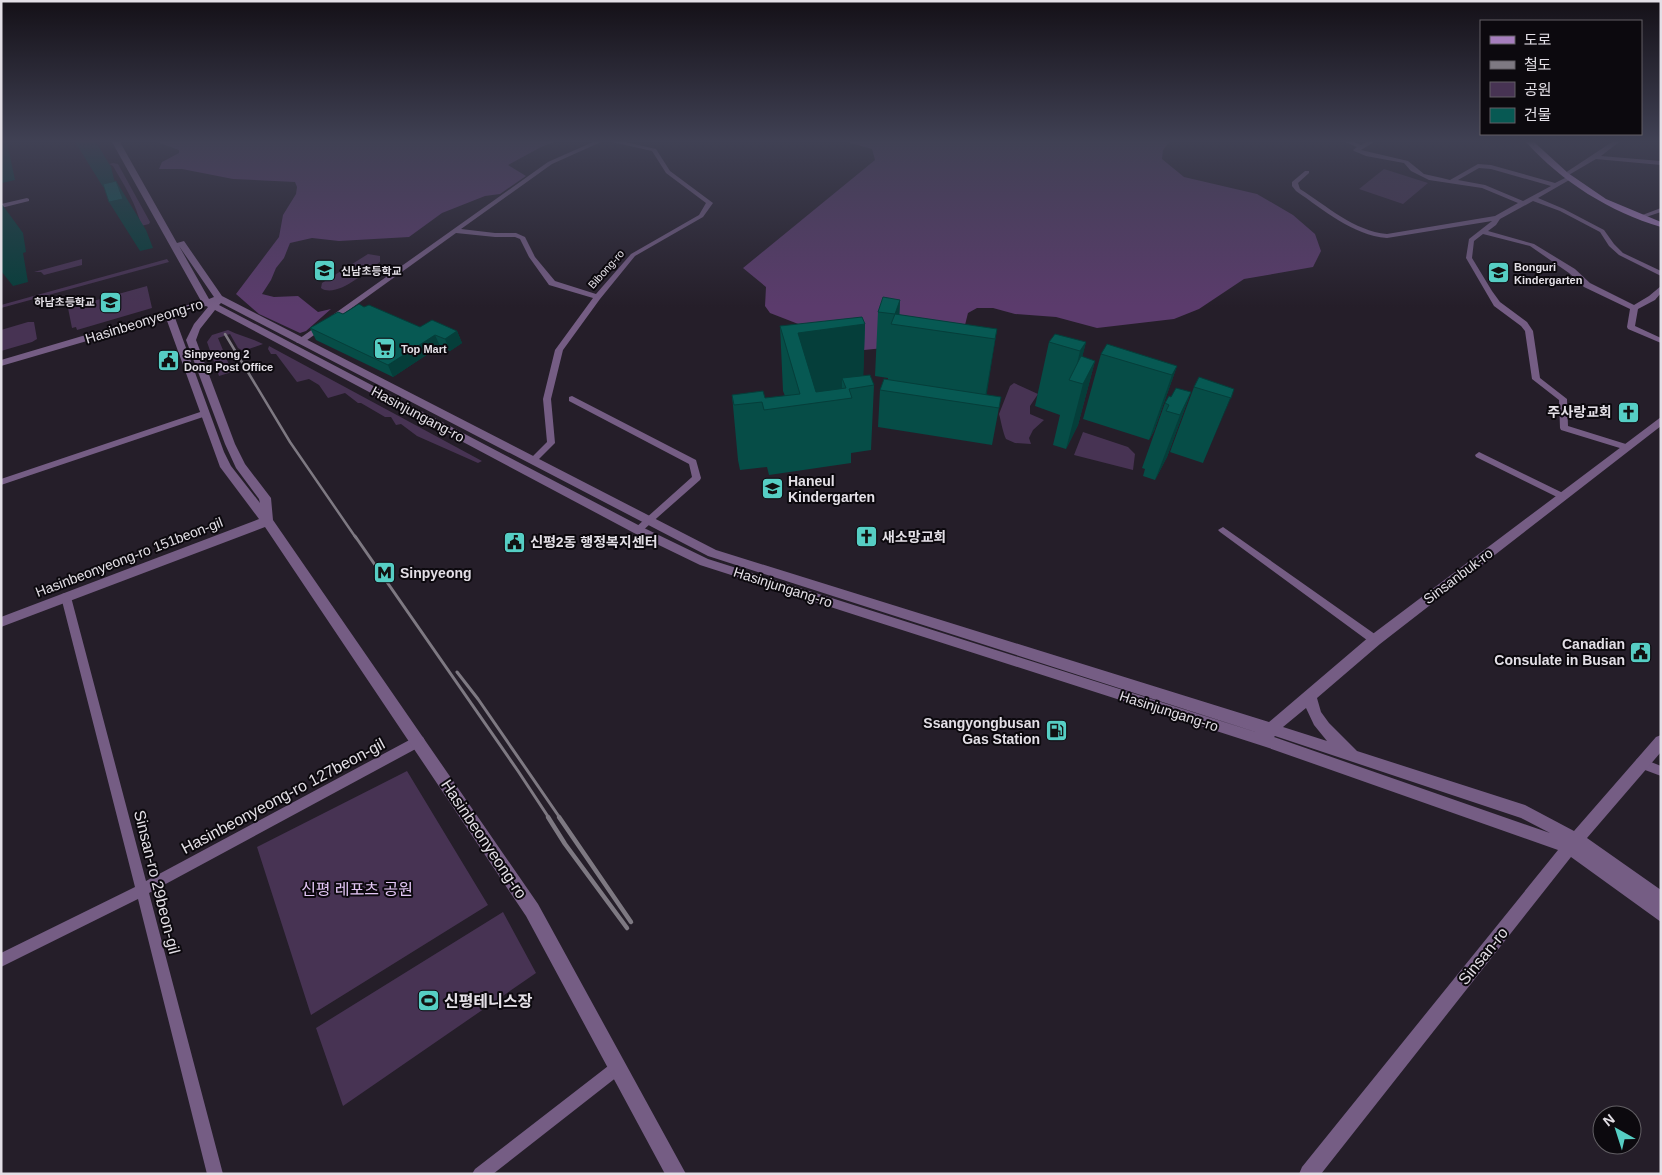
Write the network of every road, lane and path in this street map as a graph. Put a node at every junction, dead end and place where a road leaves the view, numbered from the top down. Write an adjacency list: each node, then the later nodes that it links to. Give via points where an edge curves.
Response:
1 (150, 197): 17 (street)
2 (504, 197): 15 (street)
3 (701, 197): 20 (street, Bibong-ro, via 710,204 702,216 633,255)
4 (1308, 197): 13 (street, via 1357,230 1387,236)
5 (1508, 197): 9 (street)
6 (1598, 197): 12 (main road)
7 (1532, 198): 9 (street); 18 (street, via 1602,231 1621,254)
8 (27, 200): 10 (street)
9 (1523, 203): 13 (street)
10 (1, 206)
11 (1661, 210): 12 (street)
12 (1640, 217): 14 (main road)
13 (1497, 218): 16 (street)
14 (1661, 225)
15 (457, 231): 20 (street, via 523,238 532,257 552,283); 26 (street)
16 (1482, 232): 22 (street, via 1532,246 1572,271 1587,285); 31 (street, via 1471,240 1469,258 1497,304 1529,331 1536,379 1563,399 1564,428)
17 (194, 269): 21 (street); 21 (street)
18 (1661, 274)
19 (1661, 288): 22 (street, via 1652,298)
20 (596, 297): 33 (street, Bibong-ro, via 559,350 547,399 551,443)
21 (212, 300): 23 (street, Hasinbeonyeong-ro); 24 (street); 26 (street); 27 (street, Hasinbeonyeong-ro); 29 (street, Hasinbeonyeong-ro, via 191,340)
22 (1634, 308): 25 (street, via 1631,327)
23 (170, 314): 24 (street, Hasinbeonyeong-ro); 27 (street, Hasinbeonyeong-ro)
24 (180, 341): 29 (street, Hasinbeonyeong-ro)
25 (1661, 341)
26 (296, 344): 33 (street); 34 (street, Hasinjungang-ro)
27 (1, 362)
28 (572, 399): 37 (street, via 693,462 698,478)
29 (211, 411): 35 (street); 38 (street, Hasinbeonyeong-ro, via 215,442 226,467)
30 (1661, 420): 31 (street, Sinsanbuk-ro)
31 (1626, 447): 36 (street, Sinsanbuk-ro)
32 (1479, 454): 36 (street)
33 (534, 460): 34 (street); 37 (street)
34 (523, 470): 39 (street, Hasinjungang-ro)
35 (1, 482)
36 (1562, 496): 44 (street, Sinsanbuk-ro)
37 (650, 520): 39 (street); 41 (street)
38 (266, 521): 42 (street, Hasinbeonyeong-ro 151beon-gil); 47 (street, Hasinbeonyeong-ro)
39 (638, 530): 41 (street, Hasinjungang-ro)
40 (1223, 530): 44 (street)
41 (708, 558): 46 (street, Hasinjungang-ro)
42 (66, 597): 43 (street, Hasinbeonyeong-ro 151beon-gil); 53 (street, Sinsan-ro 29beon-gil)
43 (1, 622)
44 (1375, 640): 45 (street, Sinsanbuk-ro)
45 (1309, 696): 46 (street, Sinsanbuk-ro); 49 (street, via 1312,712 1326,732)
46 (1268, 735): 49 (street); 52 (street, Hasinjungang-ro)
47 (418, 741): 53 (street, Hasinbeonyeong-ro 127beon-gil); 57 (street, Hasinbeonyeong-ro, via 532,910)
48 (1661, 741): 50 (street, Sinsan-ro)
49 (1355, 756): 52 (street, via 1525,812 1551,824)
50 (1641, 763): 51 (street); 52 (street, Sinsan-ro)
51 (1661, 771)
52 (1573, 843): 54 (street); 55 (street); 61 (street, Sinsan-ro)
53 (142, 889): 56 (street, Hasinbeonyeong-ro 127beon-gil); 58 (street, Sinsan-ro 29beon-gil)
54 (1661, 900)
55 (1661, 914)
56 (1, 960)
57 (617, 1068): 59 (street); 60 (street, Hasinbeonyeong-ro)
58 (215, 1174)
59 (480, 1174)
60 (676, 1174)
61 (1309, 1174)

